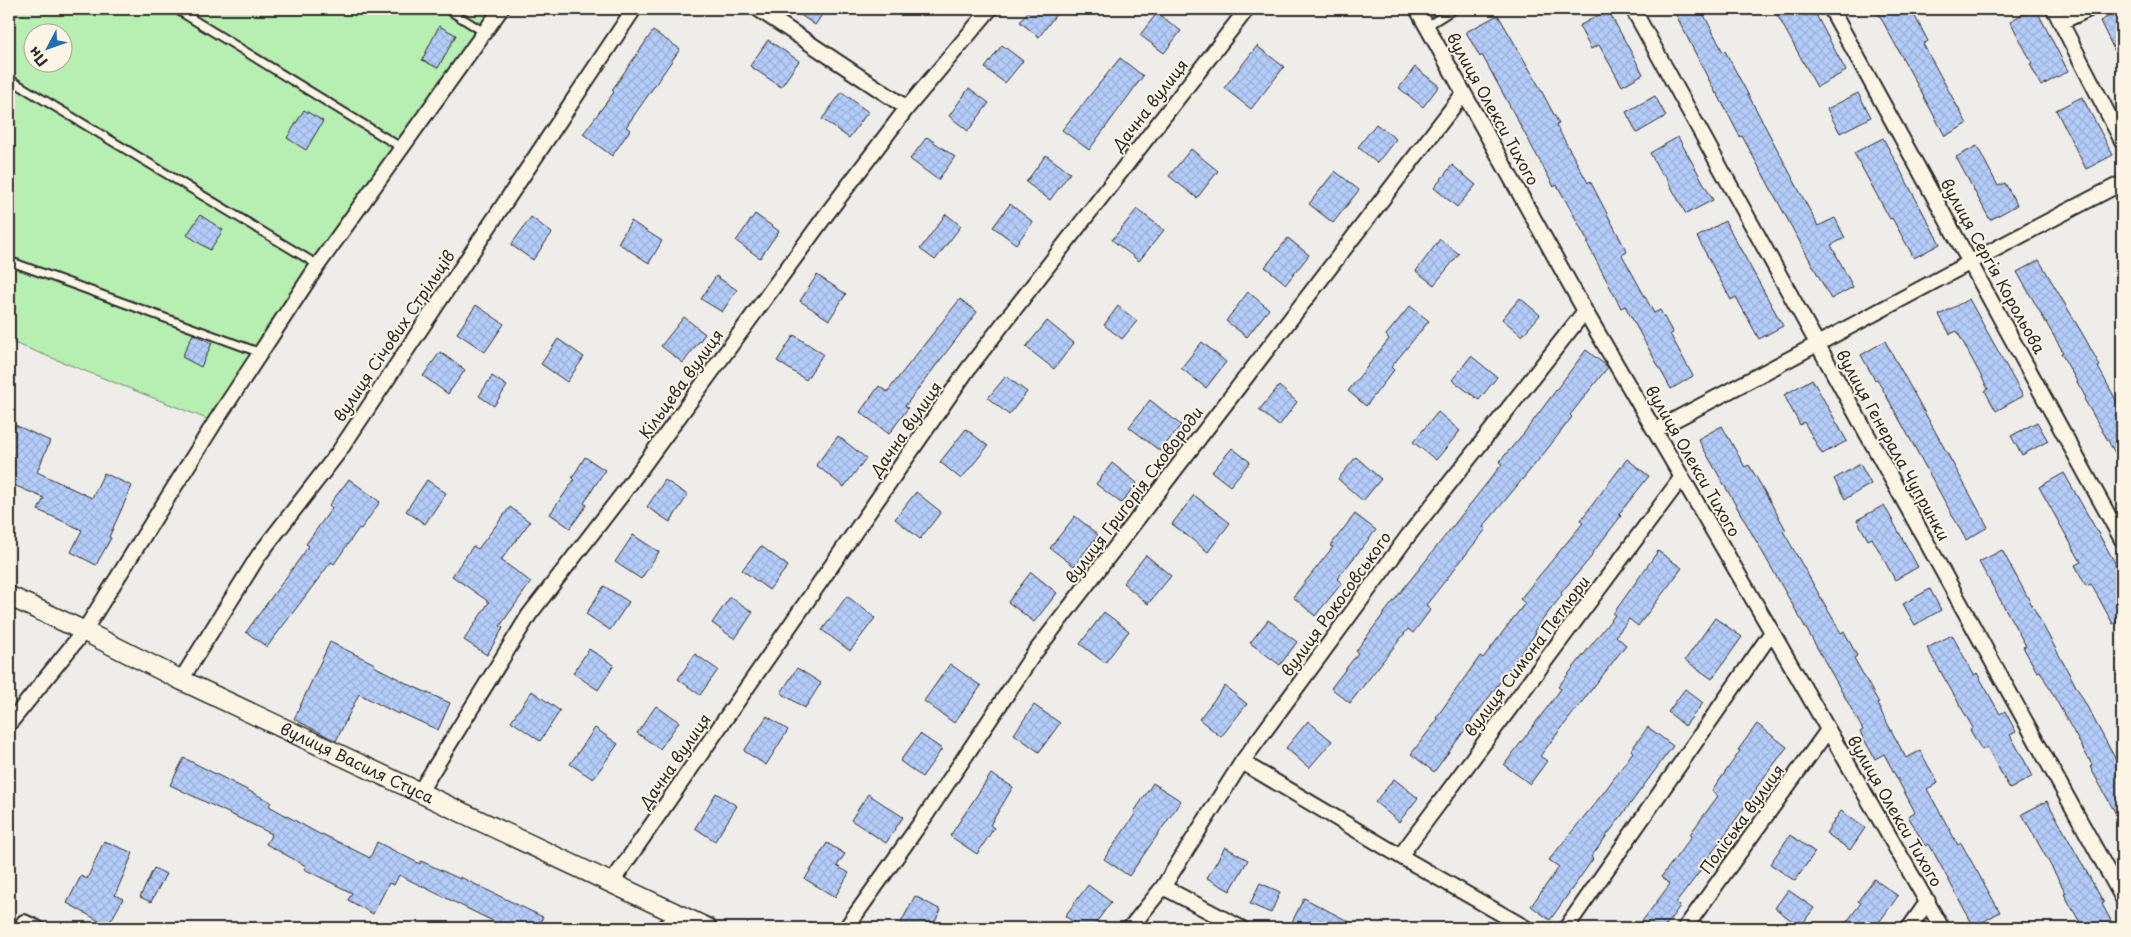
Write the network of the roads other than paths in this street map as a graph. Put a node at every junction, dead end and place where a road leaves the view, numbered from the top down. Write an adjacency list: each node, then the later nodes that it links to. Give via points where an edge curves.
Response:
1 (176, 9): 21 (lane)
2 (447, 9): 16 (lane)
3 (501, 9): 16 (street)
4 (634, 9): 35 (street, вулиця Січових Стрільців, via 338,453 259,555)
5 (758, 9): 19 (street)
6 (990, 9): 19 (street, Кільцева вулиця)
7 (1246, 9): 41 (street, Дачна вулиця, via 968,369)
8 (1417, 9): 15 (street, вулиця Олекси Тихого)
9 (1454, 9): 15 (lane)
10 (1633, 9): 27 (street, вулиця Генерала Чупринки)
11 (1831, 9): 24 (street, вулиця Сергія Корольова)
12 (2054, 9): 14 (street)
13 (2089, 9): 14 (street)
14 (2061, 22): 20 (street)
15 (1427, 26): 18 (street, вулиця Олекси Тихого)
16 (484, 32): 21 (street)
17 (9, 79): 25 (lane)
18 (1463, 94): 26 (street, вулиця Олекси Тихого); 50 (street, вулиця Григорія Сковороди, via 1033,655)
19 (907, 108): 39 (street, Кільцева вулиця, via 624,492 529,614)
20 (2122, 141)
21 (402, 148): 25 (street)
22 (2122, 183): 24 (street)
23 (9, 261): 28 (lane)
24 (1970, 261): 27 (street); 31 (street, вулиця Сергія Корольова)
25 (318, 265): 28 (street)
26 (1585, 311): 29 (street, вулиця Олекси Тихого); 38 (street, вулиця Рокосовського, via 1408,536)
27 (1819, 345): 29 (street); 43 (street, вулиця Генерала Чупринки)
28 (261, 353): 33 (street)
29 (1655, 430): 30 (street, вулиця Олекси Тихого)
30 (1682, 477): 34 (street, вулиця Олекси Тихого); 40 (street, вулиця Симона Петлюри)
31 (2122, 540)
32 (9, 596): 33 (street, вулиця Василя Стуса)
33 (84, 632): 35 (street, вулиця Василя Стуса); 36 (street)
34 (1772, 632): 37 (street, вулиця Олекси Тихого); 54 (street)
35 (180, 680): 39 (street, вулиця Василя Стуса)
36 (9, 724)
37 (1828, 730): 44 (street, вулиця Олекси Тихого); 55 (street, Поліська вулиця)
38 (1242, 762): 40 (street); 42 (street, вулиця Рокосовського)
39 (419, 793): 41 (street, вулиця Василя Стуса)
40 (1400, 856): 53 (street)
41 (612, 882): 45 (street, вулиця Василя Стуса)
42 (1163, 887): 51 (street, вулиця Рокосовського); 52 (street)
43 (2122, 898)
44 (1928, 900): 56 (street); 57 (street, вулиця Олекси Тихого)
45 (685, 918): 48 (street); 49 (street, вулиця Василя Стуса)
46 (24, 922): 47 (street)
47 (37, 928)
48 (662, 928)
49 (707, 928)
50 (846, 928)
51 (1130, 928)
52 (1241, 928)
53 (1526, 928)
54 (1566, 928)
55 (1685, 928)
56 (1909, 928)
57 (1942, 928)

